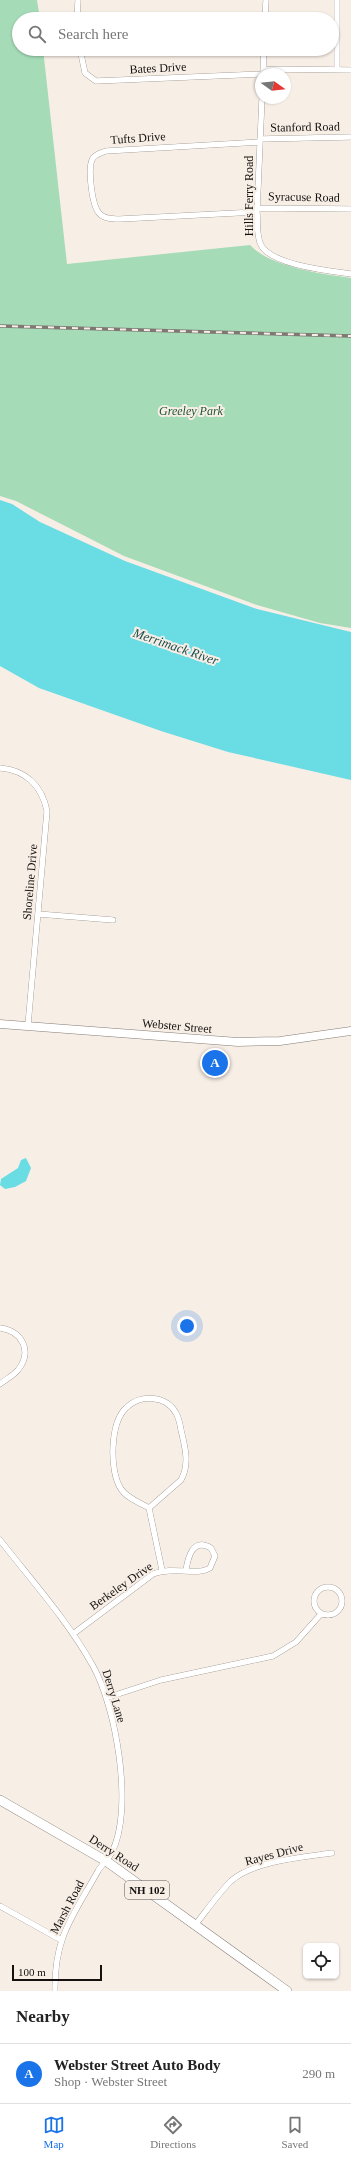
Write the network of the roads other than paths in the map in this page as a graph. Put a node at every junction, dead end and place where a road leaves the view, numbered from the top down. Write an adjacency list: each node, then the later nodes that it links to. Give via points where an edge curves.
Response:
1 (78, 0): 4 (street)
2 (266, 0): 5 (street)
3 (337, 0): 6 (street)
4 (77, 12)
5 (265, 12)
6 (337, 12)
7 (81, 56): 14 (street, Bates Drive, via 85,74 96,82)
8 (264, 56): 10 (street)
9 (337, 56): 11 (street)
10 (263, 68)
11 (337, 70): 12 (street, Bates Drive); 13 (street, Bates Drive)
12 (351, 70)
13 (291, 71)
14 (255, 72)
15 (262, 104): 17 (street, Hills Ferry Road)
16 (351, 137): 17 (street, Stanford Road)
17 (260, 140): 19 (street, Hills Ferry Road); 19 (street, Tufts Drive, via 106,151 93,158 90,172 93,200 99,213 106,218)
18 (351, 209): 19 (street, Syracuse Road)
19 (257, 210): 20 (street, Hills Ferry Road, via 259,240 262,247 273,257)
20 (351, 274)
21 (0, 768): 22 (street, Shoreline Drive, via 15,770 31,779 42,793 45,802 47,816)
22 (38, 914): 23 (street); 25 (street, Shoreline Drive)
23 (113, 920)
24 (0, 1024): 25 (main road, Webster Street)
25 (28, 1025): 26 (main road, Webster Street, via 238,1042 280,1041)
26 (351, 1031)
27 (0, 1328): 28 (street, via 18,1334 25,1352 18,1370)
28 (0, 1384)
29 (149, 1508): 29 (street, via 181,1480 187,1460 176,1412 165,1402 151,1398 131,1404 121,1414 112,1455 116,1476 122,1489 127,1495); 31 (street)
30 (0, 1540): 34 (street, Derry Lane)
31 (162, 1570): 32 (street, Berkeley Drive); 34 (street, Berkeley Drive, via 143,1581)
32 (186, 1570): 32 (street, Berkeley Drive, via 189,1555 194,1547 202,1545 211,1548 215,1556 210,1568 202,1571)
33 (321, 1614): 33 (street, via 315,1607 314,1597 324,1587 334,1588 341,1594 342,1608 330,1616); 35 (street, via 296,1642 273,1656 161,1680)
34 (73, 1634): 35 (street, Derry Lane, via 95,1668)
35 (106, 1698): 38 (street, Derry Lane, via 120,1761 123,1792 116,1840 113,1851)
36 (0, 1800): 38 (main road, Derry Road / NH 102)
37 (332, 1853): 40 (street, Rayes Drive, via 270,1864 243,1874 227,1886)
38 (106, 1861): 40 (main road, Derry Road / NH 102); 41 (street, Marsh Road, via 79,1904)
39 (0, 1906): 41 (street)
40 (196, 1924): 43 (main road, Derry Road / NH 102)
41 (61, 1940): 42 (street, Marsh Road, via 56,1958)
42 (55, 1991)
43 (287, 1991)

